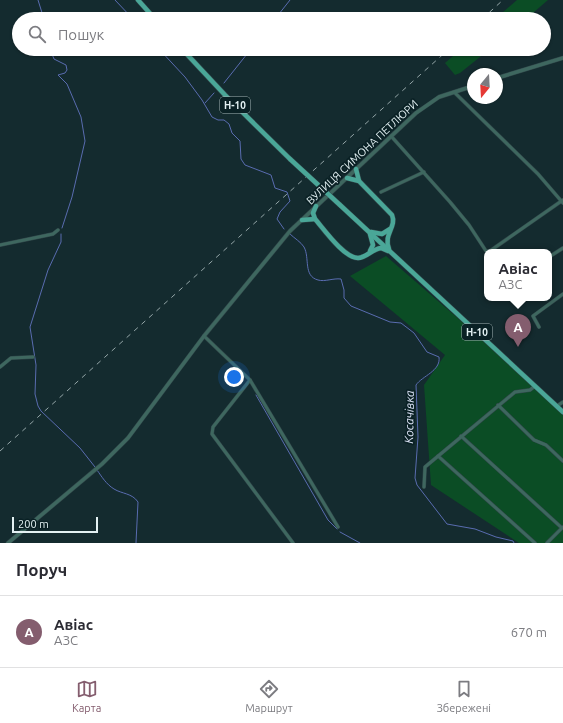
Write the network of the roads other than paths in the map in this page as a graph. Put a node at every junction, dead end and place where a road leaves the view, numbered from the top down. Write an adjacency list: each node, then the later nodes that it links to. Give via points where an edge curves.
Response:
1 (138, 0): 2 (main road)
2 (149, 12)
3 (189, 56): 20 (main road, Н-10, bridge, via 290,159)
4 (563, 58): 5 (street)
5 (503, 76)
6 (467, 88): 7 (street, ВУЛИЦЯ СИМОНА ПЕТЛЮРИ)
7 (454, 92): 8 (street, ВУЛИЦЯ СИМОНА ПЕТЛЮРИ, via 427,104); 14 (street)
8 (391, 136): 9 (street, ВУЛИЦЯ СИМОНА ПЕТЛЮРИ); 10 (street)
9 (356, 168): 11 (street, ВУЛИЦЯ СИМОНА ПЕТЛЮРИ); 12 (main road)
10 (424, 172): 13 (street); 23 (street, via 469,225)
11 (347, 178): 12 (main road); 15 (street, ВУЛИЦЯ СИМОНА ПЕТЛЮРИ)
12 (359, 181): 18 (main road, via 392,215)
13 (380, 192)
14 (562, 201): 24 (street)
15 (316, 206): 16 (main road); 17 (street, ВУЛИЦЯ СИМОНА ПЕТЛЮРИ)
16 (314, 218): 17 (main road); 26 (main road, via 347,254 357,258)
17 (302, 220): 30 (street, ВУЛИЦЯ СИМОНА ПЕТЛЮРИ, via 290,231)
18 (393, 224): 20 (main road, via 386,233); 25 (main road, via 387,238)
19 (58, 230): 21 (street, via 53,234)
20 (369, 231): 25 (main road, Н-10); 26 (main road, via 373,241)
21 (0, 245)
22 (563, 248): 27 (street)
23 (484, 249)
24 (493, 249)
25 (391, 252): 26 (main road, via 381,248); 34 (main road, Н-10)
26 (369, 253)
27 (552, 255)
28 (563, 294): 29 (street, via 532,316)
29 (538, 328)
30 (204, 336): 33 (street); 45 (street, ВУЛИЦЯ СИМОНА ПЕТЛЮРИ, via 128,438)
31 (33, 357): 32 (street, via 11,358)
32 (0, 367)
33 (250, 380): 43 (street); 48 (street, via 213,427 212,434)
34 (535, 386): 36 (street, via 530,390 515,392); 37 (main road, Н-10)
35 (563, 402): 37 (street)
36 (498, 405): 39 (street); 41 (street, via 534,440 546,445)
37 (557, 406): 38 (main road, Н-10)
38 (563, 412)
39 (461, 436): 40 (street); 44 (street)
40 (438, 456): 42 (street, via 425,467); 49 (street)
41 (563, 461)
42 (424, 487)
43 (338, 527)
44 (563, 527): 50 (street)
45 (12, 539): 46 (street, ВУЛИЦЯ СИМОНА ПЕТЛЮРИ); 47 (street)
46 (8, 543)
47 (16, 543)
48 (293, 543)
49 (535, 543)
50 (547, 543)

